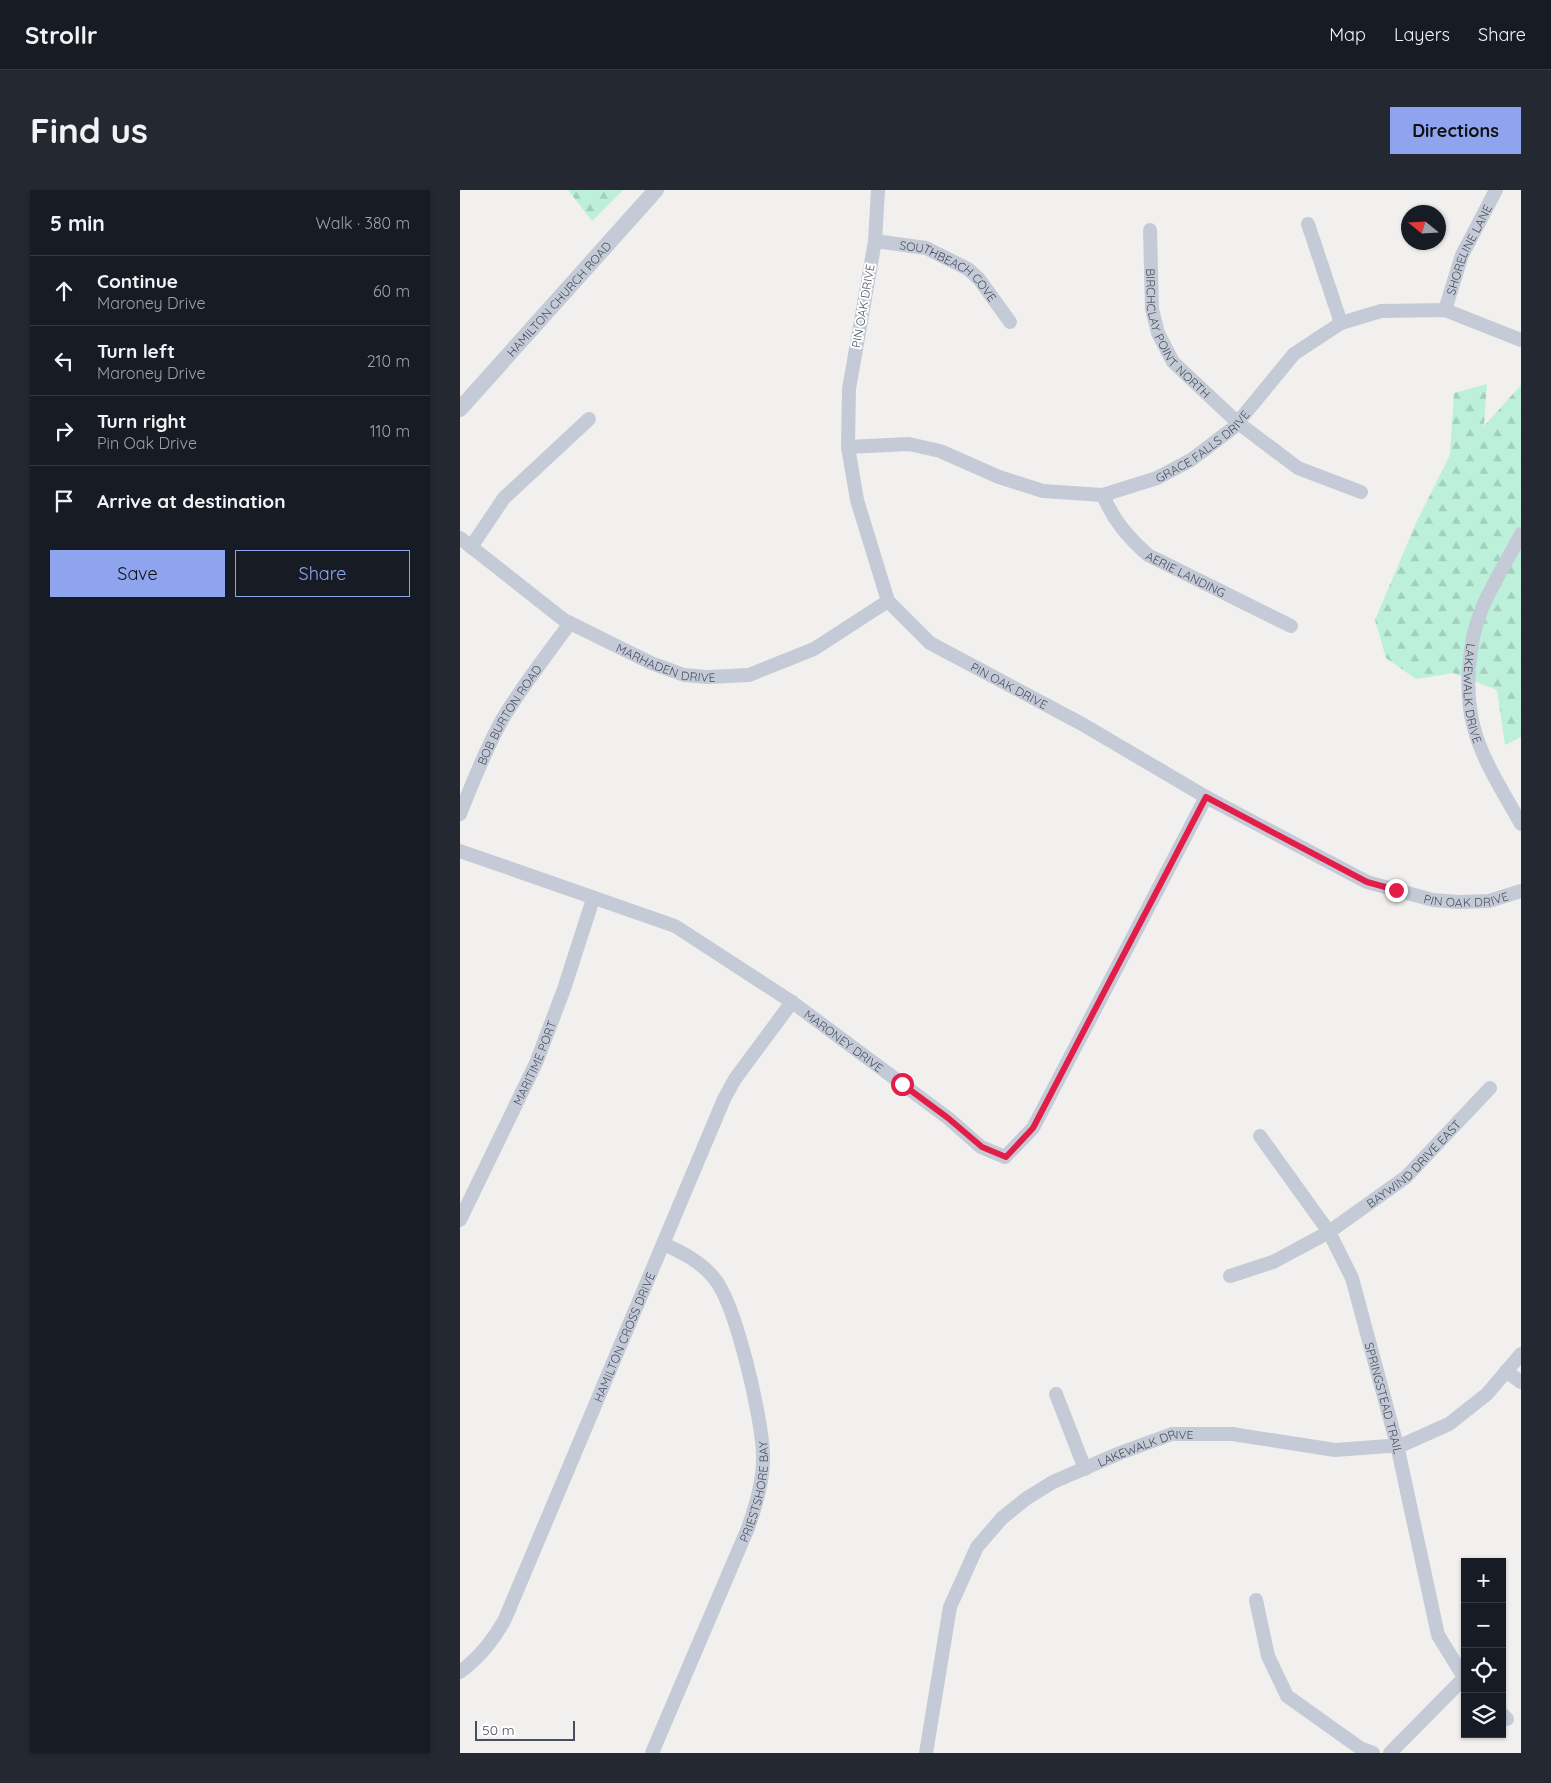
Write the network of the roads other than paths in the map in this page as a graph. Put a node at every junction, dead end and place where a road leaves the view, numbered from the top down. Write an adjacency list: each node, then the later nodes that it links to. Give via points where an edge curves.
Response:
1 (656, 190): 11 (street, HAMILTON CHURCH ROAD)
2 (878, 190): 6 (street, PIN OAK DRIVE)
3 (1496, 190): 7 (street, SHORELINE LANE, via 1462,255)
4 (1308, 224): 9 (street)
5 (1150, 230): 13 (street, BIRCHCLAY POINT NORTH, via 1152,308 1164,348 1182,372)
6 (875, 241): 8 (street, SOUTHBEACH COVE, via 926,248 968,269); 14 (street, PIN OAK DRIVE, via 849,389)
7 (1444, 310): 9 (street, GRACE FALLS DRIVE, via 1381,311); 10 (street, GRACE FALLS DRIVE)
8 (1010, 322)
9 (1341, 323): 13 (street, GRACE FALLS DRIVE, via 1294,354)
10 (1521, 340)
11 (460, 409)
12 (589, 419): 18 (street, via 504,498)
13 (1237, 422): 15 (street, BIRCHCLAY POINT NORTH, via 1298,468); 16 (street, GRACE FALLS DRIVE, via 1191,460 1157,478)
14 (848, 447): 16 (street, GRACE FALLS DRIVE, via 909,444 940,451 999,477 1043,491); 19 (street, PIN OAK DRIVE, via 857,500)
15 (1361, 492)
16 (1103, 495): 21 (street, AERIE LANDING, via 1111,514 1130,539 1148,555)
17 (1521, 534): 24 (street, LAKEWALK DRIVE, via 1482,610 1472,650 1469,690 1474,728 1490,767)
18 (466, 542): 20 (street, MARHADEN DRIVE)
19 (888, 601): 20 (street, MARHADEN DRIVE, via 814,649 749,675 684,675 651,663); 22 (street, PIN OAK DRIVE, via 930,643 1082,724)
20 (570, 623): 23 (street, BOB BURTON ROAD, via 503,719 481,760)
21 (1291, 626)
22 (1206, 797): 26 (street, PIN OAK DRIVE, via 1344,870 1385,888 1433,900 1459,902 1490,901); 28 (street, MARONEY DRIVE, via 1033,1128 1006,1157 982,1147)
23 (460, 814)
24 (1521, 824)
25 (460, 851): 27 (street, MARONEY DRIVE)
26 (1521, 891)
27 (592, 899): 28 (street, MARONEY DRIVE, via 675,926); 31 (street, MARITIME PORT, via 564,989 536,1063)
28 (792, 1002): 33 (street, HAMILTON CROSS DRIVE, via 724,1099)
29 (1490, 1088): 32 (street, BAYWIND DRIVE EAST, via 1406,1177)
30 (1260, 1136): 32 (street, SPRINGSTEAD TRAIL)
31 (460, 1220)
32 (1329, 1232): 34 (street, BAYWIND DRIVE EAST, via 1273,1262); 39 (street, SPRINGSTEAD TRAIL, via 1352,1278)
33 (664, 1244): 42 (street, HAMILTON CROSS DRIVE, via 505,1619 494,1640 478,1659); 45 (street, PRIESTSHORE BAY, via 704,1267 723,1291 751,1383 763,1455 756,1507)
34 (1230, 1276)
35 (1521, 1354): 36 (street, LAKEWALK DRIVE)
36 (1506, 1371): 37 (street); 39 (street, LAKEWALK DRIVE, via 1488,1394 1449,1424)
37 (1521, 1382)
38 (1056, 1394): 40 (street)
39 (1397, 1445): 40 (street, LAKEWALK DRIVE, via 1335,1450 1232,1434 1172,1434); 43 (street, SPRINGSTEAD TRAIL, via 1438,1635)
40 (1085, 1469): 46 (street, LAKEWALK DRIVE, via 1053,1482 1027,1498 1002,1518 977,1547 950,1607)
41 (1256, 1600): 47 (street, via 1268,1656 1287,1696 1360,1748)
42 (460, 1672)
43 (1461, 1673)
44 (1461, 1681): 48 (street)
45 (652, 1753)
46 (926, 1753)
47 (1373, 1753)
48 (1390, 1753)

